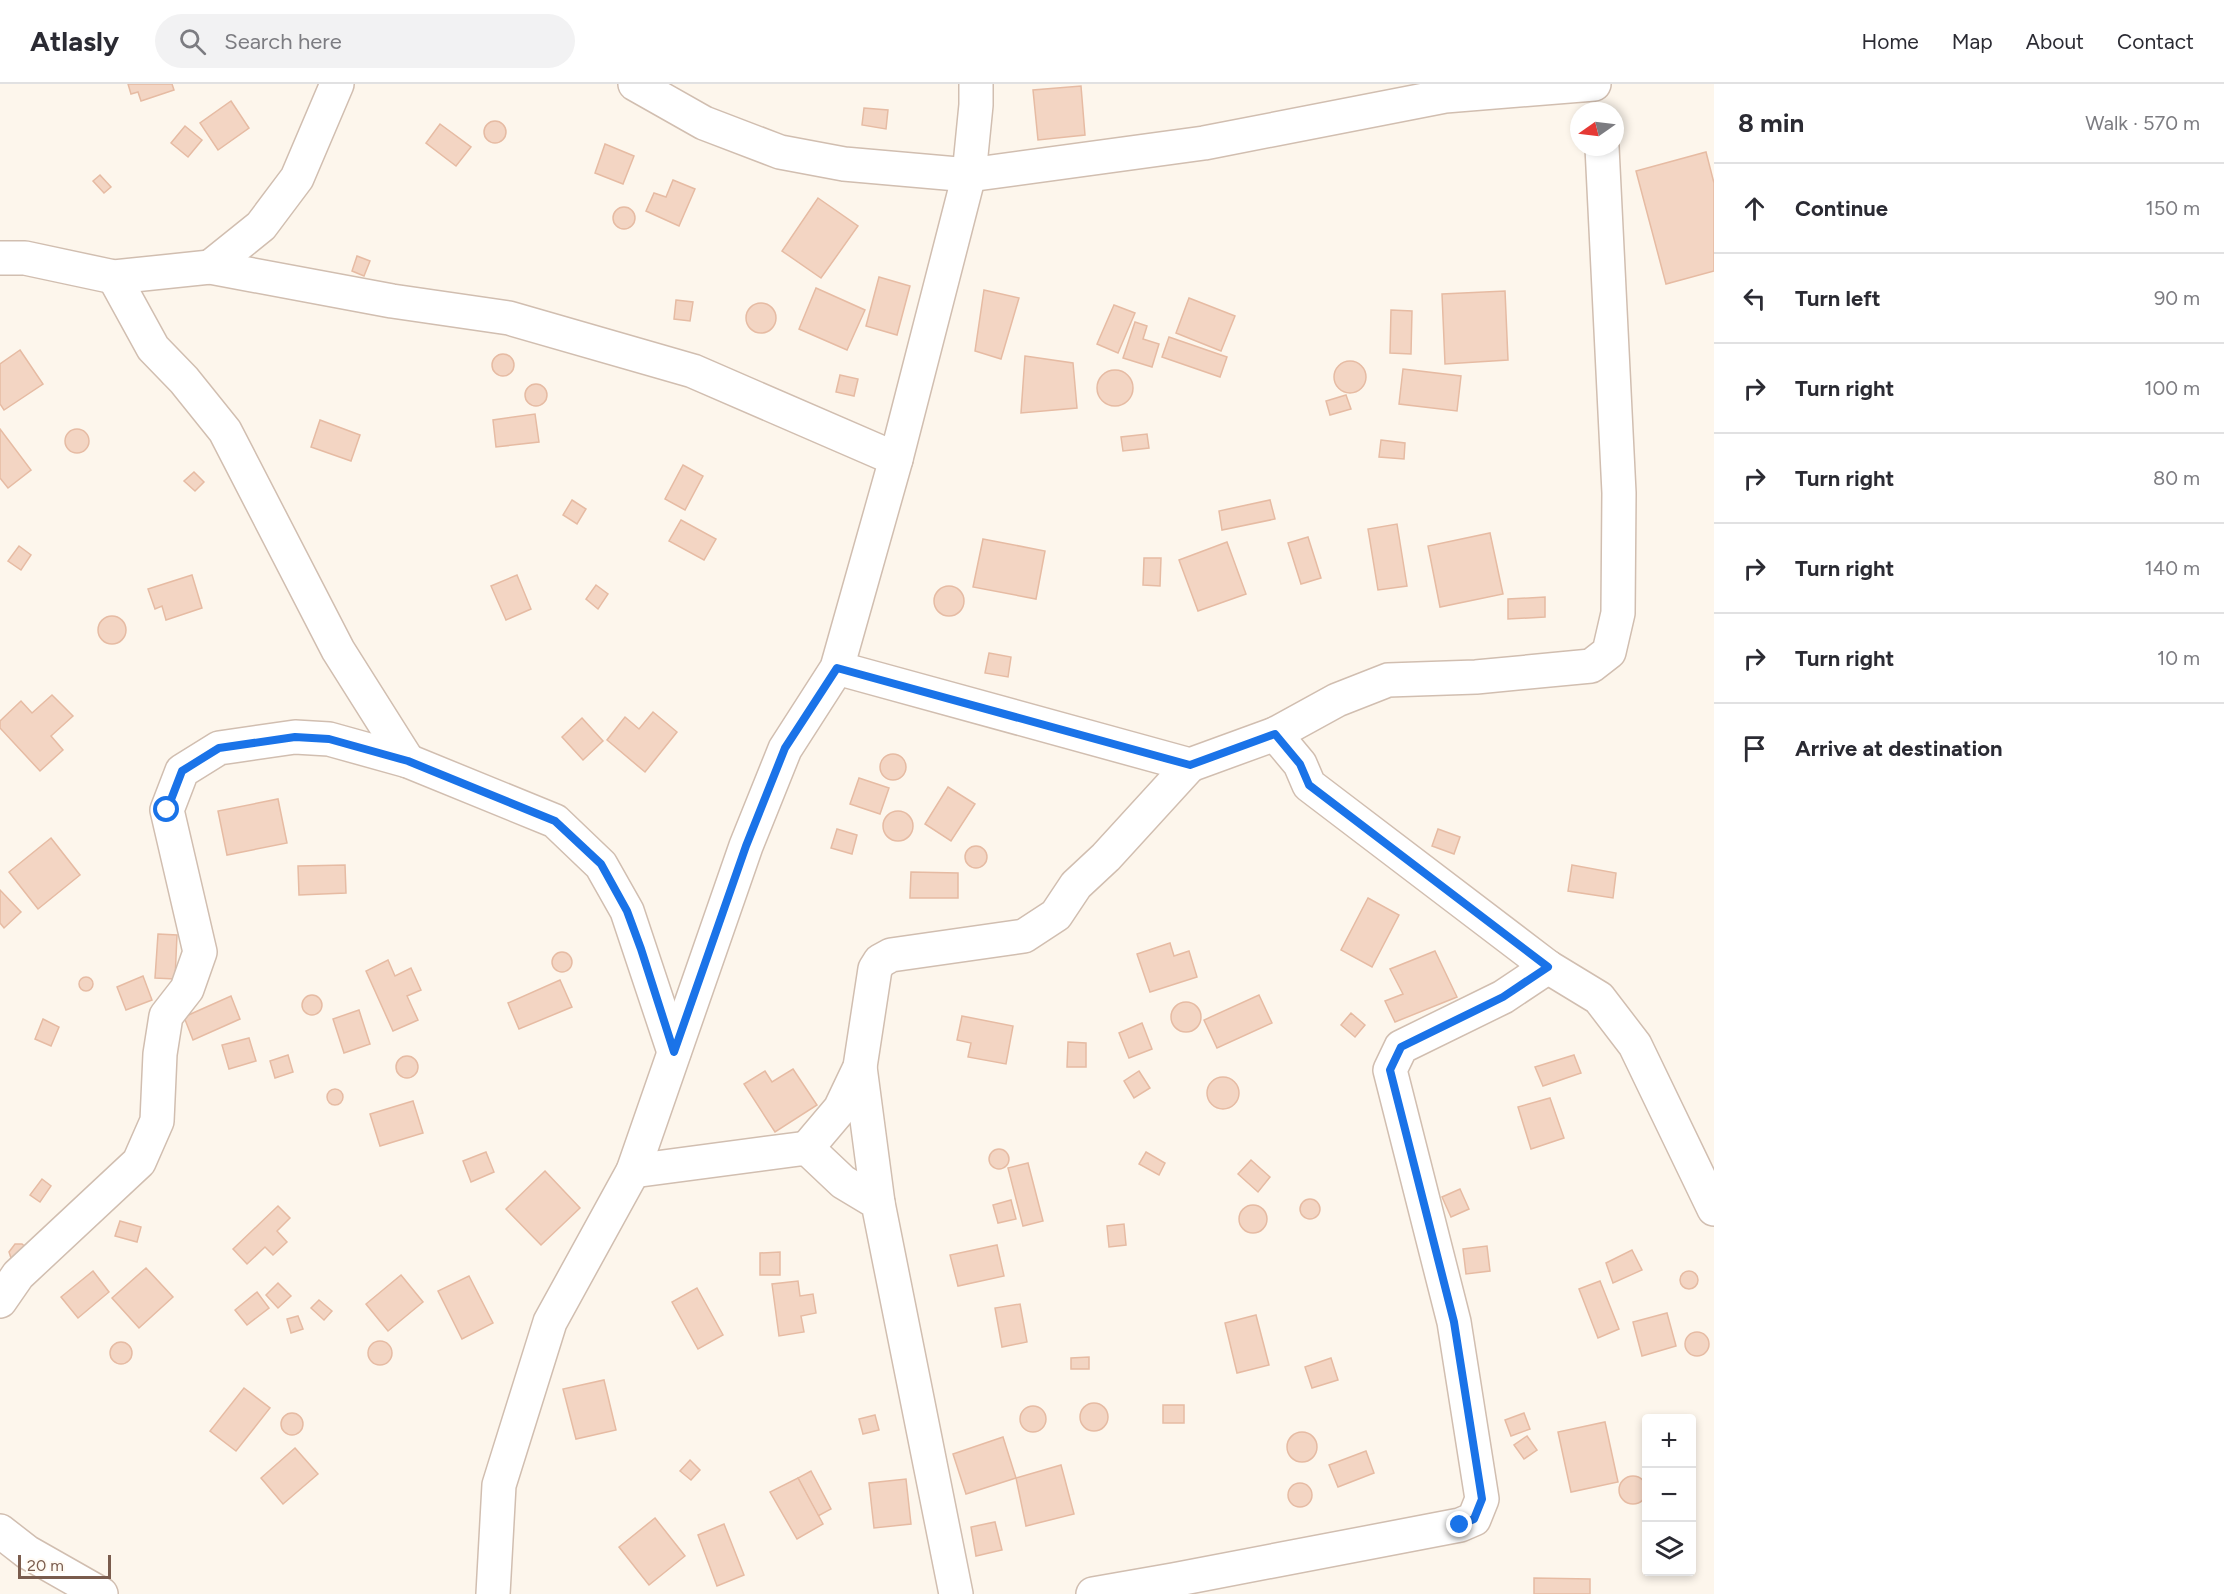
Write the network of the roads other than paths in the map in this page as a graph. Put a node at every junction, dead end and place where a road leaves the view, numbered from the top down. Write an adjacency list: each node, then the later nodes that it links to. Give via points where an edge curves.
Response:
1 (337, 84): 9 (street, via 297,178 261,226)
2 (635, 84): 7 (street, via 704,123 780,152 844,164)
3 (976, 84): 7 (street)
4 (1597, 84): 5 (street); 7 (street, via 1445,96 1204,142)
5 (1599, 102)
6 (1602, 156): 13 (street, via 1619,493 1618,613 1609,652 1591,666 1566,670 1388,680 1337,700)
7 (969, 175): 11 (street)
8 (0, 258): 10 (street, via 25,258)
9 (210, 267): 10 (street); 11 (street, via 509,318 693,371)
10 (114, 278): 14 (street, via 153,348 225,430 338,650)
11 (896, 459): 12 (street)
12 (837, 668): 15 (street); 17 (street, via 785,748 746,846)
13 (1275, 734): 15 (street); 16 (street, via 1300,764 1309,785)
14 (408, 761): 17 (street, via 555,821 601,864 627,911); 24 (street, via 329,739 295,737 219,748 182,771 167,810 200,952 187,989 166,1016 157,1121 139,1162 18,1275)
15 (1190, 765): 18 (street, via 1076,885 1056,915 1024,936 891,955 880,961 875,969)
16 (1548, 967): 21 (street, via 1599,998 1635,1045); 26 (street, via 1503,997 1401,1047 1390,1070 1454,1322 1482,1499 1474,1519)
17 (674, 1052): 20 (street)
18 (860, 1067): 19 (street, via 840,1109); 22 (street)
19 (807, 1148): 20 (street); 22 (street, via 843,1182)
20 (633, 1171): 28 (street, via 550,1322 499,1485)
21 (1706, 1172): 23 (street)
22 (878, 1203): 29 (street)
23 (1714, 1209)
24 (0, 1301)
25 (0, 1531): 27 (street, via 27,1552)
26 (1176, 1587): 30 (street)
27 (101, 1594)
28 (493, 1594)
29 (956, 1594)
30 (1093, 1594)

